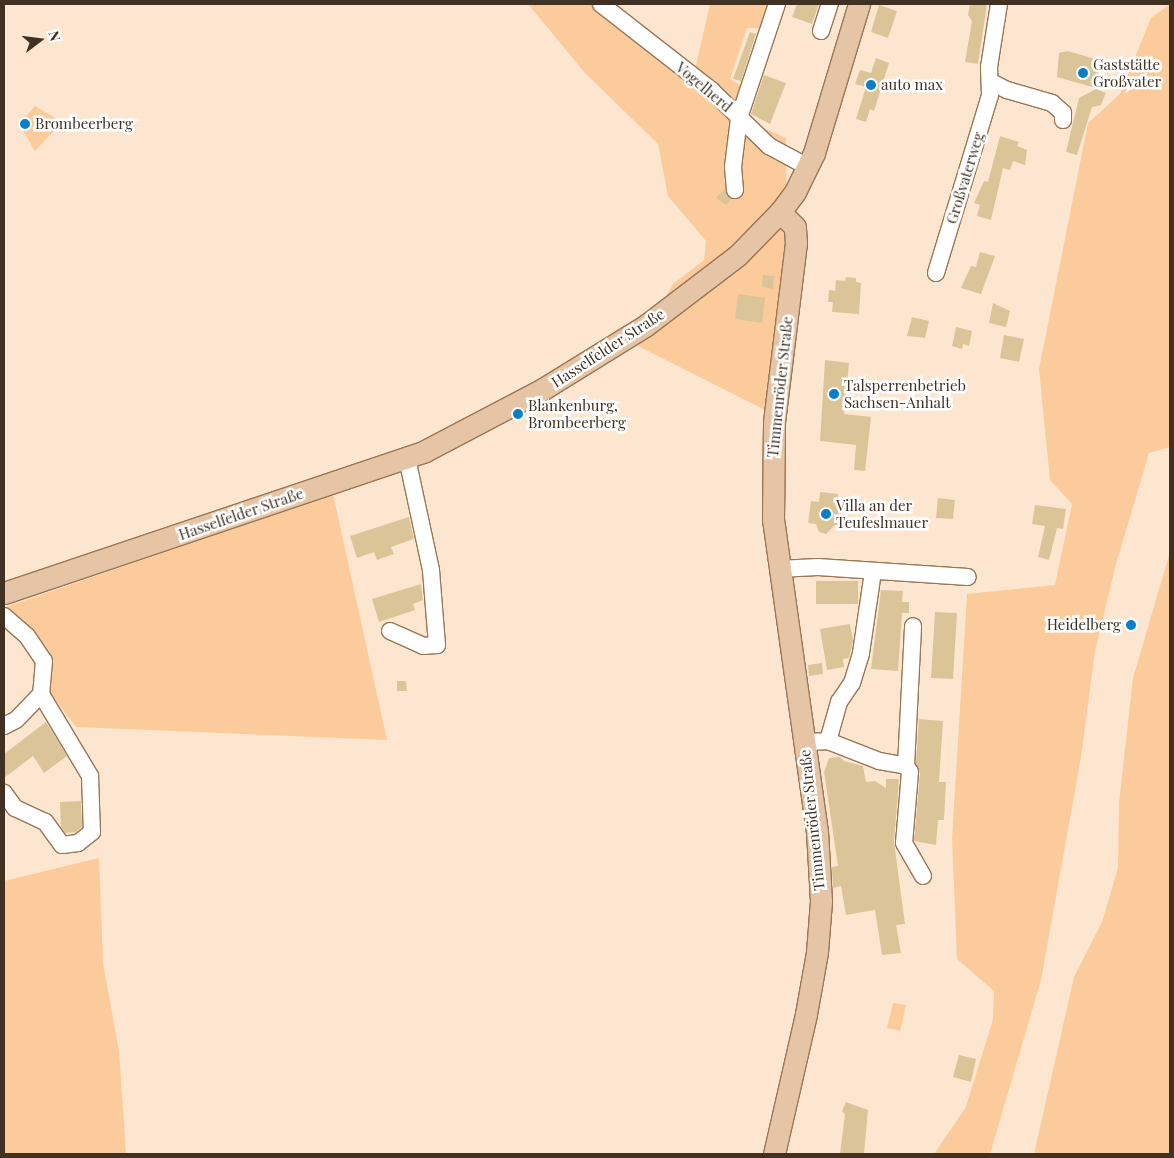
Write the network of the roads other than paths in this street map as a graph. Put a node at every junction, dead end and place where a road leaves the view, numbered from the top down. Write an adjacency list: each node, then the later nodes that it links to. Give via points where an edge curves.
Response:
1 (601, 4): 8 (street, Vogelherd, via 711,90)
2 (777, 4): 8 (street)
3 (830, 4): 6 (street)
4 (859, 4): 10 (main road, Hasselfelder Straße)
5 (999, 4): 7 (street, Großvaterweg, via 989,67)
6 (821, 31)
7 (991, 82): 9 (street, via 1052,103 1062,113); 13 (street, Großvaterweg, via 990,95)
8 (739, 118): 10 (street, Vogelherd, via 769,146); 11 (street, via 733,166)
9 (1063, 120)
10 (808, 167): 12 (main road, Hasselfelder Straße)
11 (735, 190)
12 (780, 212): 14 (main road, Hasselfelder Straße, via 716,274 616,346 469,430); 15 (main road, Timmenröder Straße, via 794,227 796,243 772,454)
13 (936, 274)
14 (407, 458): 18 (main road, Hasselfelder Straße); 21 (street, via 431,570 437,646 423,646)
15 (778, 569): 16 (street); 25 (main road, Timmenröder Straße)
16 (873, 572): 17 (street); 24 (street, via 861,653)
17 (968, 577)
18 (4, 593)
19 (4, 616): 22 (street, via 27,636 44,661)
20 (913, 626): 26 (street)
21 (390, 631)
22 (41, 694): 23 (street, via 16,720); 27 (street, via 90,776 92,832 78,843 62,845 45,822 16,808)
23 (4, 726)
24 (828, 741): 25 (street); 26 (street, via 879,761)
25 (804, 742): 29 (main road, Timmenröder Straße, via 819,858 820,924 806,1014)
26 (906, 766): 28 (street, via 910,772 904,844)
27 (4, 793)
28 (923, 876)
29 (774, 1154)

